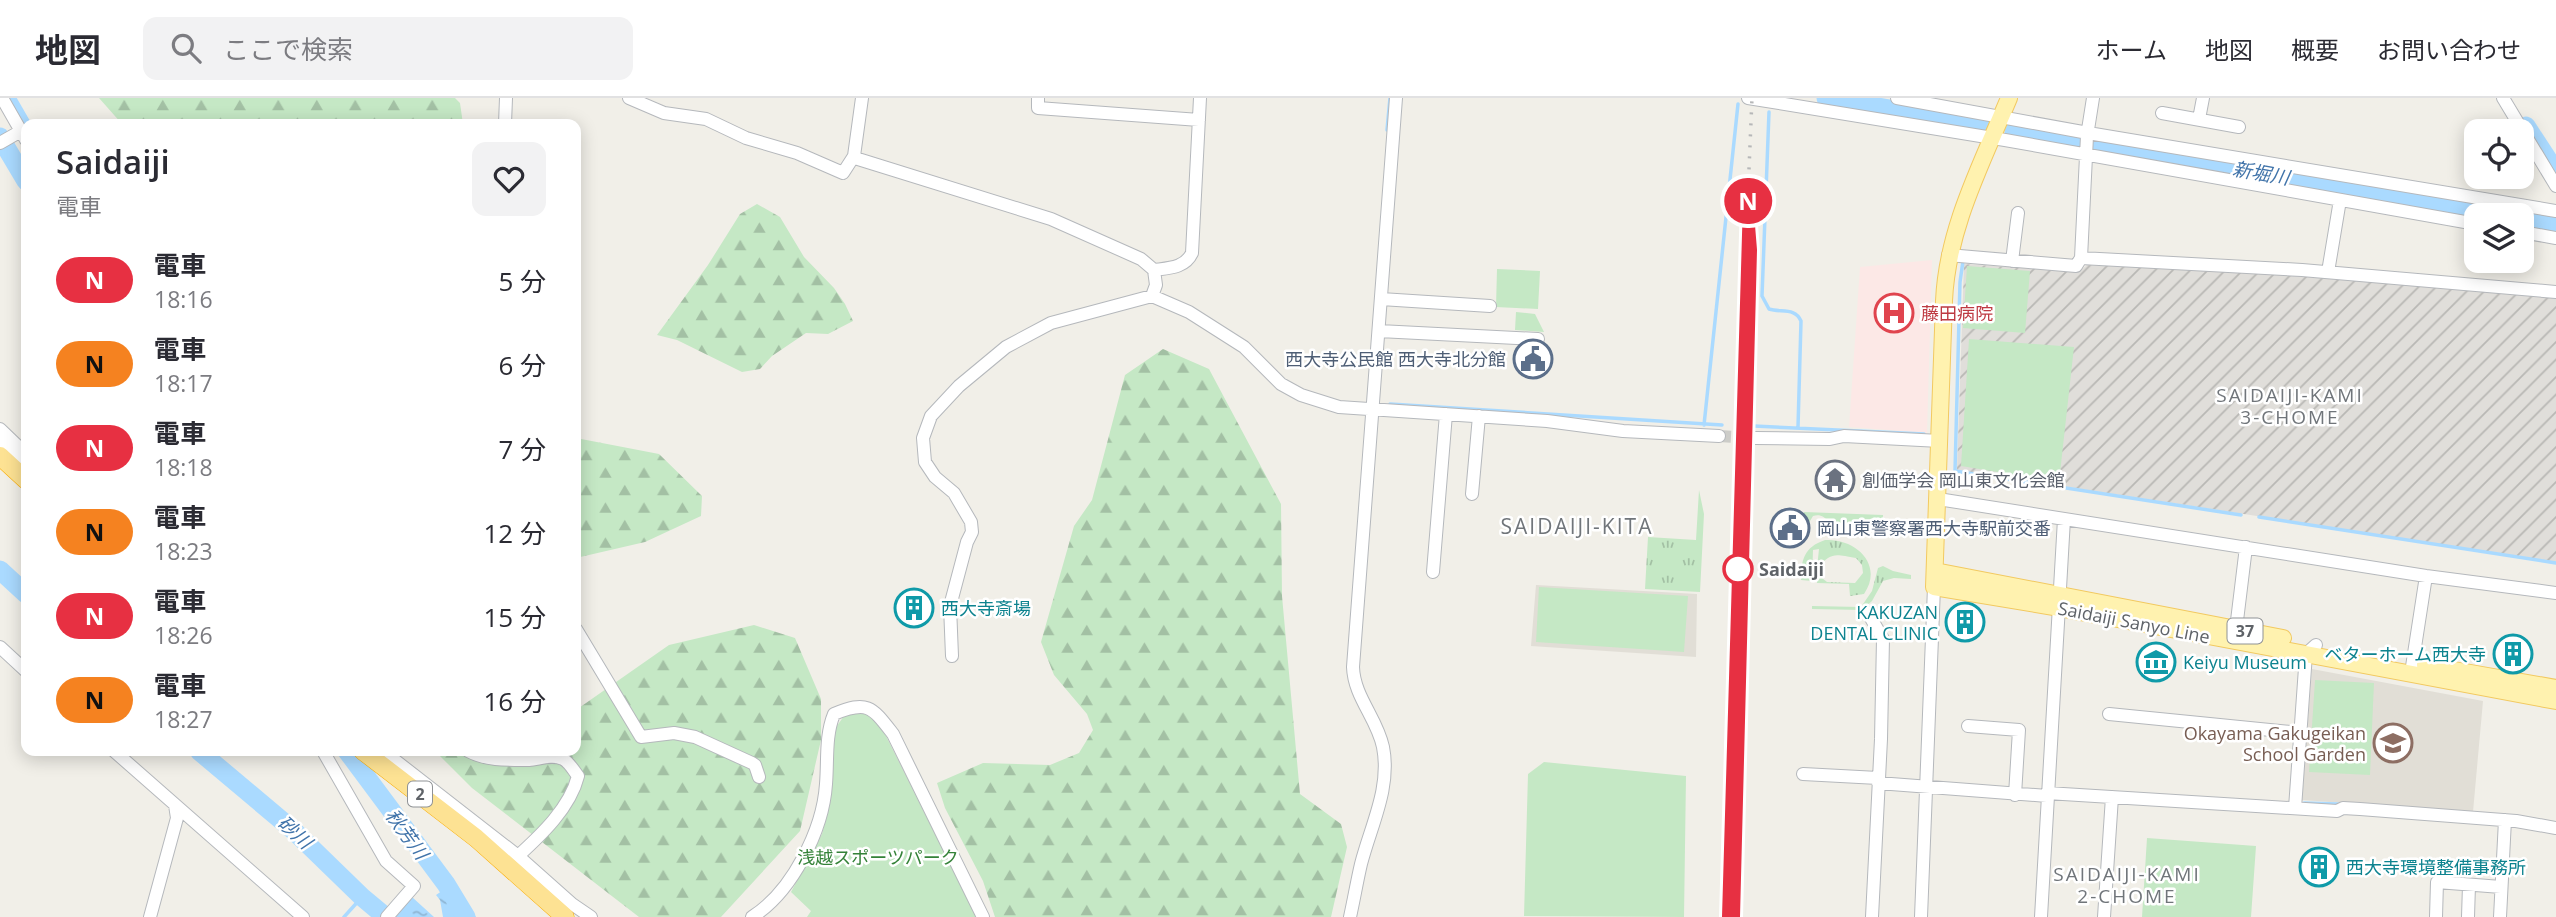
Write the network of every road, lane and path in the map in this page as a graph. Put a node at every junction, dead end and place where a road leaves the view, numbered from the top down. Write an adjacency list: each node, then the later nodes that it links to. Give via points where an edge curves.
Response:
1 (2, 98): 22 (street)
2 (506, 98): 18 (street)
3 (629, 98): 28 (street, via 664,113 706,119 843,173)
4 (862, 98): 28 (street)
5 (1038, 98): 19 (street, via 1038,108)
6 (1200, 98): 19 (street)
7 (1396, 98): 43 (street)
8 (1748, 98): 14 (street)
9 (1897, 98): 17 (street)
10 (2009, 98): 17 (main road)
11 (2092, 98): 23 (street)
12 (2203, 98): 20 (street)
13 (2503, 98): 29 (street)
14 (1771, 100): 15 (street)
15 (1833, 106): 25 (street)
16 (2162, 113): 20 (street)
17 (2001, 117): 23 (street); 25 (main road)
18 (505, 119)
19 (1199, 120): 39 (street, via 1192,253 1185,263)
20 (2199, 120): 21 (street)
21 (2239, 127)
22 (21, 130)
23 (2087, 135): 27 (street); 31 (street)
24 (21, 136): 26 (street)
25 (1993, 138): 27 (street); 36 (main road)
26 (0, 143)
27 (2086, 154): 30 (street); 37 (street)
28 (854, 156): 39 (street, via 1051,219 1141,259)
29 (2556, 186)
30 (2340, 200): 33 (street); 40 (street)
31 (2556, 211)
32 (2018, 213): 38 (street)
33 (2464, 222)
34 (2534, 234): 35 (street)
35 (2556, 238)
36 (1948, 256): 38 (street); 53 (main road)
37 (2081, 258): 38 (street, via 2076,266); 40 (street)
38 (2012, 261)
39 (1154, 270): 42 (street)
40 (2328, 272): 41 (street)
41 (2556, 292)
42 (1152, 296): 47 (street, via 1189,312 1244,347 1281,384 1301,395 1339,407); 73 (street, via 1051,323 1006,346 931,416 923,438 925,463 954,493 972,532 950,606)
43 (1381, 299): 44 (street); 45 (street)
44 (1490, 306)
45 (1379, 331): 46 (street); 47 (street)
46 (1538, 339)
47 (1373, 408): 48 (street); 108 (street, via 1353,667 1356,687 1378,728 1385,774)
48 (1446, 414): 49 (street); 63 (street)
49 (1479, 416): 51 (street); 59 (street)
50 (0, 429): 55 (street)
51 (1719, 436)
52 (1755, 438): 53 (street)
53 (1940, 441): 60 (main road)
54 (0, 442): 57 (street)
55 (21, 449)
56 (0, 456): 58 (highway)
57 (21, 462)
58 (21, 475)
59 (1472, 494)
60 (1938, 499): 61 (street); 65 (main road)
61 (2064, 519): 62 (street); 67 (street)
62 (2246, 547): 64 (street); 69 (street)
63 (1433, 572)
64 (2426, 576): 66 (street); 75 (street)
65 (1934, 579): 67 (main road, Saidaiji Sanyo Line / 37); 89 (street)
66 (2556, 593)
67 (2060, 602): 69 (main road, Saidaiji Sanyo Line / 37); 91 (street)
68 (1868, 613): 88 (street, via 1883,639)
69 (2235, 635): 72 (main road, Saidaiji Sanyo Line / 37)
70 (581, 637): 87 (street, via 641,737 674,733 695,737 752,762)
71 (0, 647): 74 (street)
72 (2311, 649): 75 (main road, Saidaiji Sanyo Line / 37); 80 (street)
73 (952, 656)
74 (21, 666)
75 (2412, 668): 76 (main road, Saidaiji Sanyo Line / 37); 77 (main road, Saidaiji Sanyo Line / 37)
76 (2556, 688)
77 (2556, 701)
78 (2109, 714): 80 (street)
79 (1968, 726): 90 (street, via 2019,730)
80 (2300, 733): 94 (street)
81 (120, 756): 93 (street)
82 (326, 756): 103 (street, via 387,861 414,886)
83 (370, 756): 97 (highway, 2)
84 (389, 756): 97 (street)
85 (481, 756): 98 (street, via 551,757 565,760 578,776 575,789 542,833)
86 (1803, 774): 88 (street)
87 (759, 777)
88 (1878, 780): 89 (street); 109 (street)
89 (1926, 787): 90 (street); 110 (street)
90 (2015, 795): 91 (street)
91 (2047, 795): 92 (street); 111 (street)
92 (2112, 797): 94 (street); 112 (street)
93 (175, 805): 101 (street, via 177,818); 102 (street)
94 (2295, 808): 95 (street)
95 (2505, 820): 96 (street); 100 (street)
96 (2556, 828)
97 (479, 833): 98 (street); 104 (highway, 2)
98 (518, 856): 105 (street)
99 (2469, 885): 100 (street); 113 (street, via 2437,882); 114 (street)
100 (2501, 887): 115 (street)
101 (150, 917)
102 (303, 917)
103 (387, 917)
104 (565, 917)
105 (591, 917)
106 (752, 917): 107 (street, via 781,892 816,832 826,786 829,728 834,714 855,706 874,710 893,734)
107 (983, 917)
108 (1350, 917)
109 (1872, 917)
110 (1921, 917)
111 (2041, 917)
112 (2104, 917)
113 (2436, 917)
114 (2468, 917)
115 (2500, 917)

